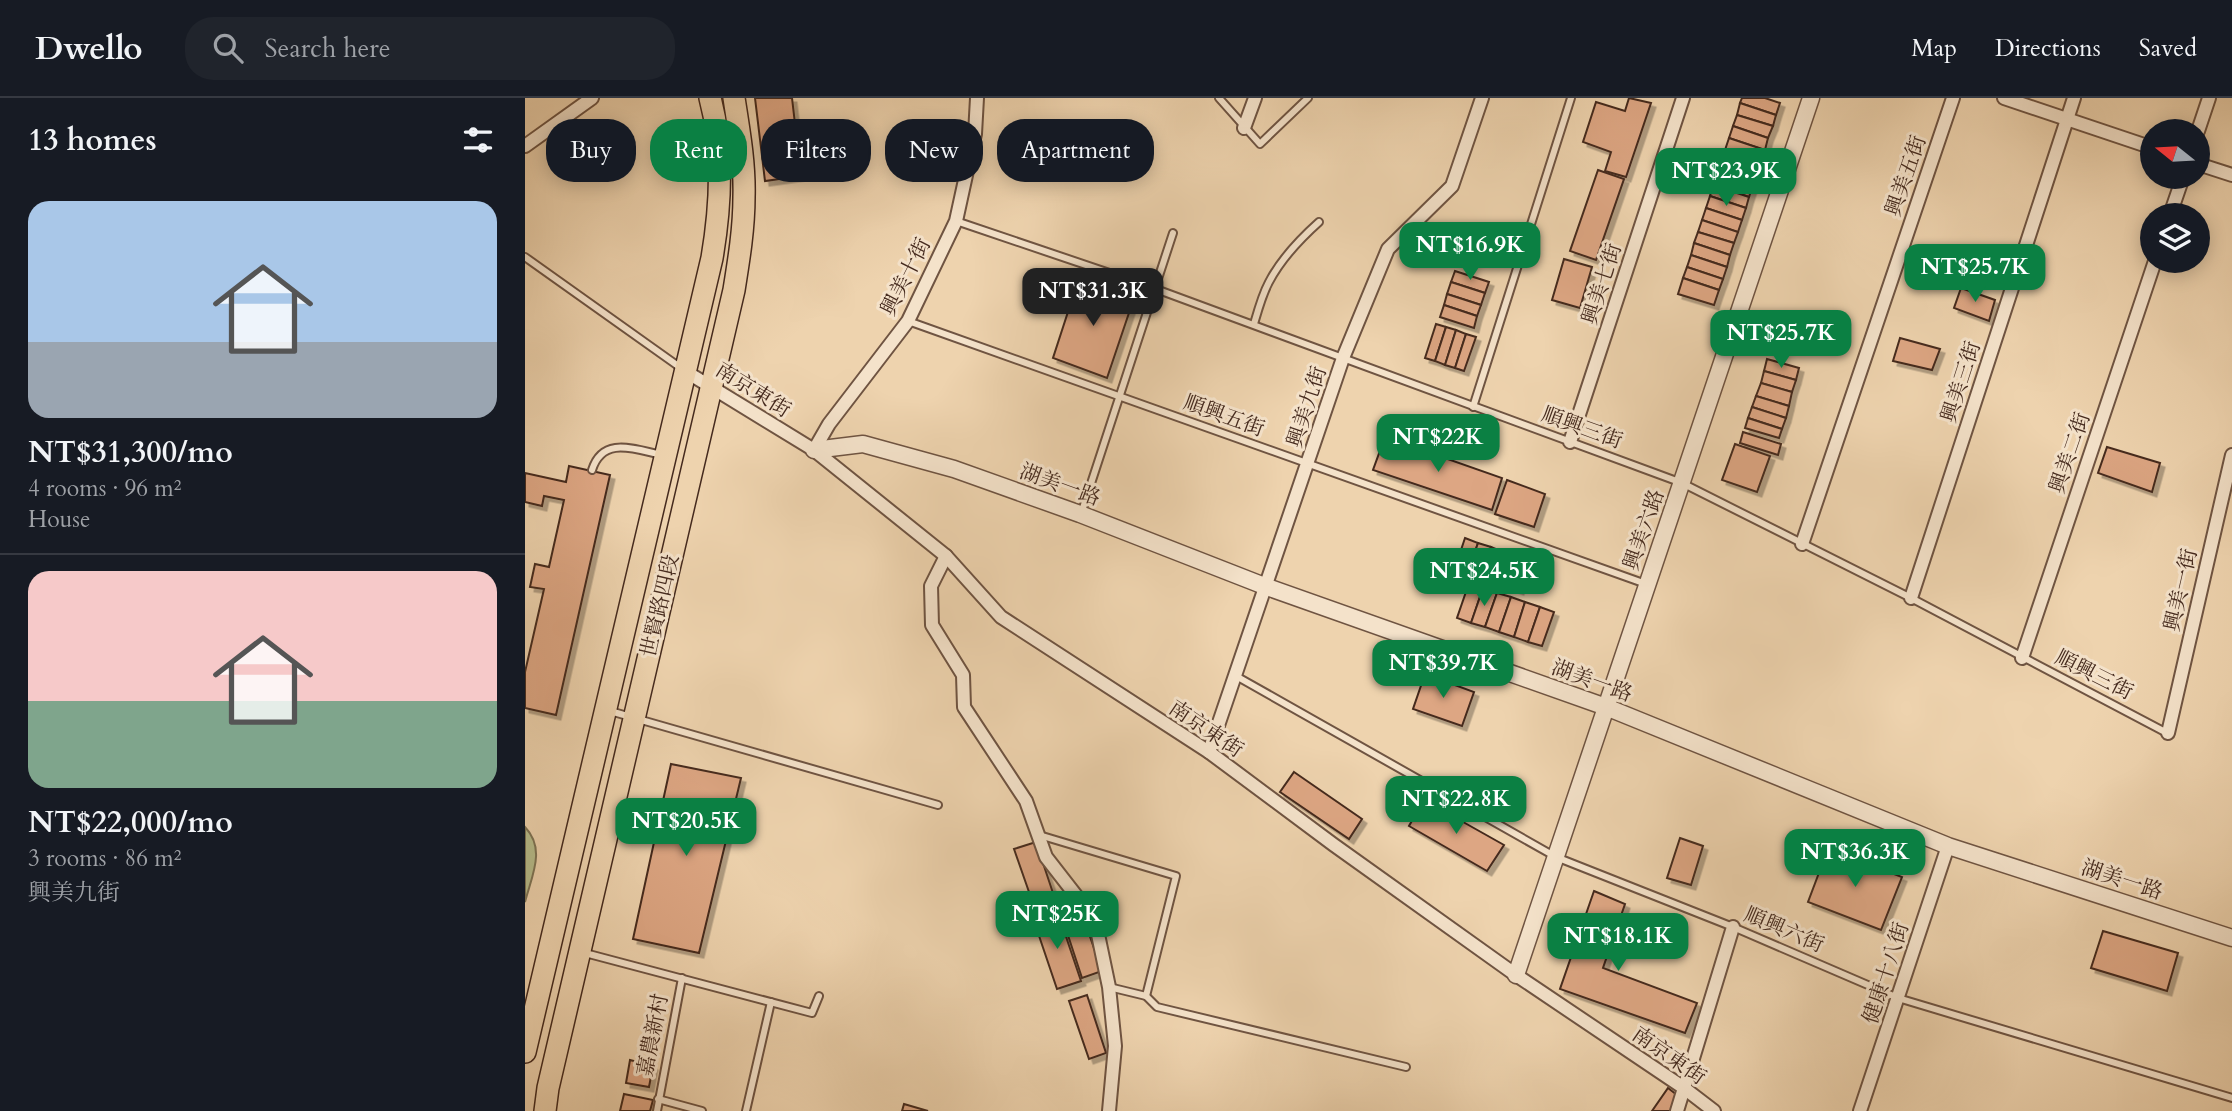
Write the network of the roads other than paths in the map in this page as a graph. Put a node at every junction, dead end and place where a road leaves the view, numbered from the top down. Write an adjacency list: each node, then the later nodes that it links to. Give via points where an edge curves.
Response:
1 (592, 98): 20 (street)
2 (710, 98): 32 (main road, 世賢路四段, via 720,165 717,230)
3 (734, 98): 33 (main road, 世賢路四段, via 745,195 734,290)
4 (977, 98): 23 (street, 興美十街, via 975,134)
5 (1219, 98): 18 (lane)
6 (1255, 98): 18 (street)
7 (1308, 98): 18 (lane, via 1260,144)
8 (1482, 98): 31 (street, 興美九街, via 1452,186 1388,249)
9 (1571, 98): 35 (lane)
10 (1683, 98): 36 (street, 興美七街)
11 (1811, 98): 42 (street, 興美六路)
12 (1953, 98): 44 (street, 興美五街)
13 (2004, 98): 16 (street)
14 (2074, 98): 16 (street, 興美三街)
15 (2209, 98): 17 (street)
16 (2067, 118): 19 (street); 48 (street, 興美三街)
17 (2202, 119)
18 (1244, 128)
19 (2140, 143)
20 (525, 146)
21 (2210, 168): 22 (street)
22 (2232, 175)
23 (956, 220): 28 (lane, 順興三街); 29 (street, 興美十街)
24 (1319, 222): 30 (lane, via 1278,266)
25 (1173, 233): 28 (lane)
26 (525, 257): 32 (lane)
27 (2151, 273): 49 (street, 興美二街)
28 (1154, 288): 30 (lane, 順興三街); 34 (lane)
29 (908, 321): 34 (lane, 順興五街); 37 (street, 興美十街)
30 (1254, 324): 31 (lane, 順興三街)
31 (1343, 358): 35 (lane, 順興三街); 40 (street, 興美九街)
32 (685, 371): 33 (street, 南京東街); 39 (main road, 世賢路四段)
33 (711, 386): 37 (street, 南京東街); 53 (main road, 世賢路四段)
34 (1118, 396): 40 (lane, 順興五街); 43 (lane)
35 (1473, 407): 36 (lane, 順興三街)
36 (1570, 442): 42 (lane, 順興三街)
37 (814, 450): 43 (street, 湖美一路, via 863,444 954,469); 45 (street, 南京東街)
38 (2232, 455): 54 (street, 興美一街)
39 (665, 456): 41 (lane, via 619,447 603,451); 52 (main road, 世賢路四段)
40 (1308, 464): 46 (lane, 順興五街); 47 (street, 興美九街)
41 (592, 470)
42 (1682, 483): 44 (lane, 順興三街); 46 (street, 興美六路)
43 (1080, 514): 47 (street, 湖美一路)
44 (1802, 544): 48 (lane, 順興三街)
45 (946, 556): 55 (street, 南京東街, via 1001,617); 57 (street, via 931,586 932,625 963,675 964,707 1026,801)
46 (1648, 584): 51 (street, 興美六路)
47 (1267, 587): 50 (street, 興美九街); 51 (street, 湖美一路)
48 (1911, 598): 49 (lane, 順興三街)
49 (2022, 657): 54 (lane, 順興三街)
50 (1236, 676): 55 (street, 興美九街); 59 (lane, 順興六街)
51 (1607, 707): 58 (street, 湖美一路); 59 (street, 興美六路)
52 (605, 710): 53 (lane); 70 (main road, 世賢路四段)
53 (635, 718): 56 (lane); 62 (main road, 世賢路四段)
54 (2168, 733)
55 (1209, 752): 63 (street, 南京東街)
56 (938, 805)
57 (1039, 835): 65 (street, via 1045,857 1095,920); 67 (lane, via 1176,876)
58 (1948, 846): 61 (street, 湖美一路); 68 (street, 健康十八街)
59 (1556, 857): 60 (lane, 順興六街); 63 (street, 興美六路)
60 (1733, 927): 68 (lane, 順興六街); 72 (street)
61 (2232, 938)
62 (580, 952): 64 (lane); 75 (main road, 世賢路四段)
63 (1517, 975): 72 (street, 南京東街)
64 (682, 978): 69 (lane); 74 (lane, 嘉農新村)
65 (1109, 987): 67 (lane); 79 (street, via 1115,1046)
66 (819, 996): 69 (lane, via 812,1013)
67 (1146, 996): 71 (lane, via 1157,1007)
68 (1898, 998): 73 (lane, 順興六街); 82 (street, 健康十八街)
69 (771, 1002): 78 (lane)
70 (525, 1052)
71 (1406, 1067)
72 (1684, 1088): 80 (street); 81 (street, 南京東街)
73 (2232, 1098)
74 (659, 1099): 76 (lane, 嘉農新村); 77 (lane, 嘉農新村)
75 (545, 1111)
76 (657, 1111)
77 (702, 1111)
78 (746, 1111)
79 (1108, 1111)
80 (1677, 1111)
81 (1714, 1111)
82 (1860, 1111)

